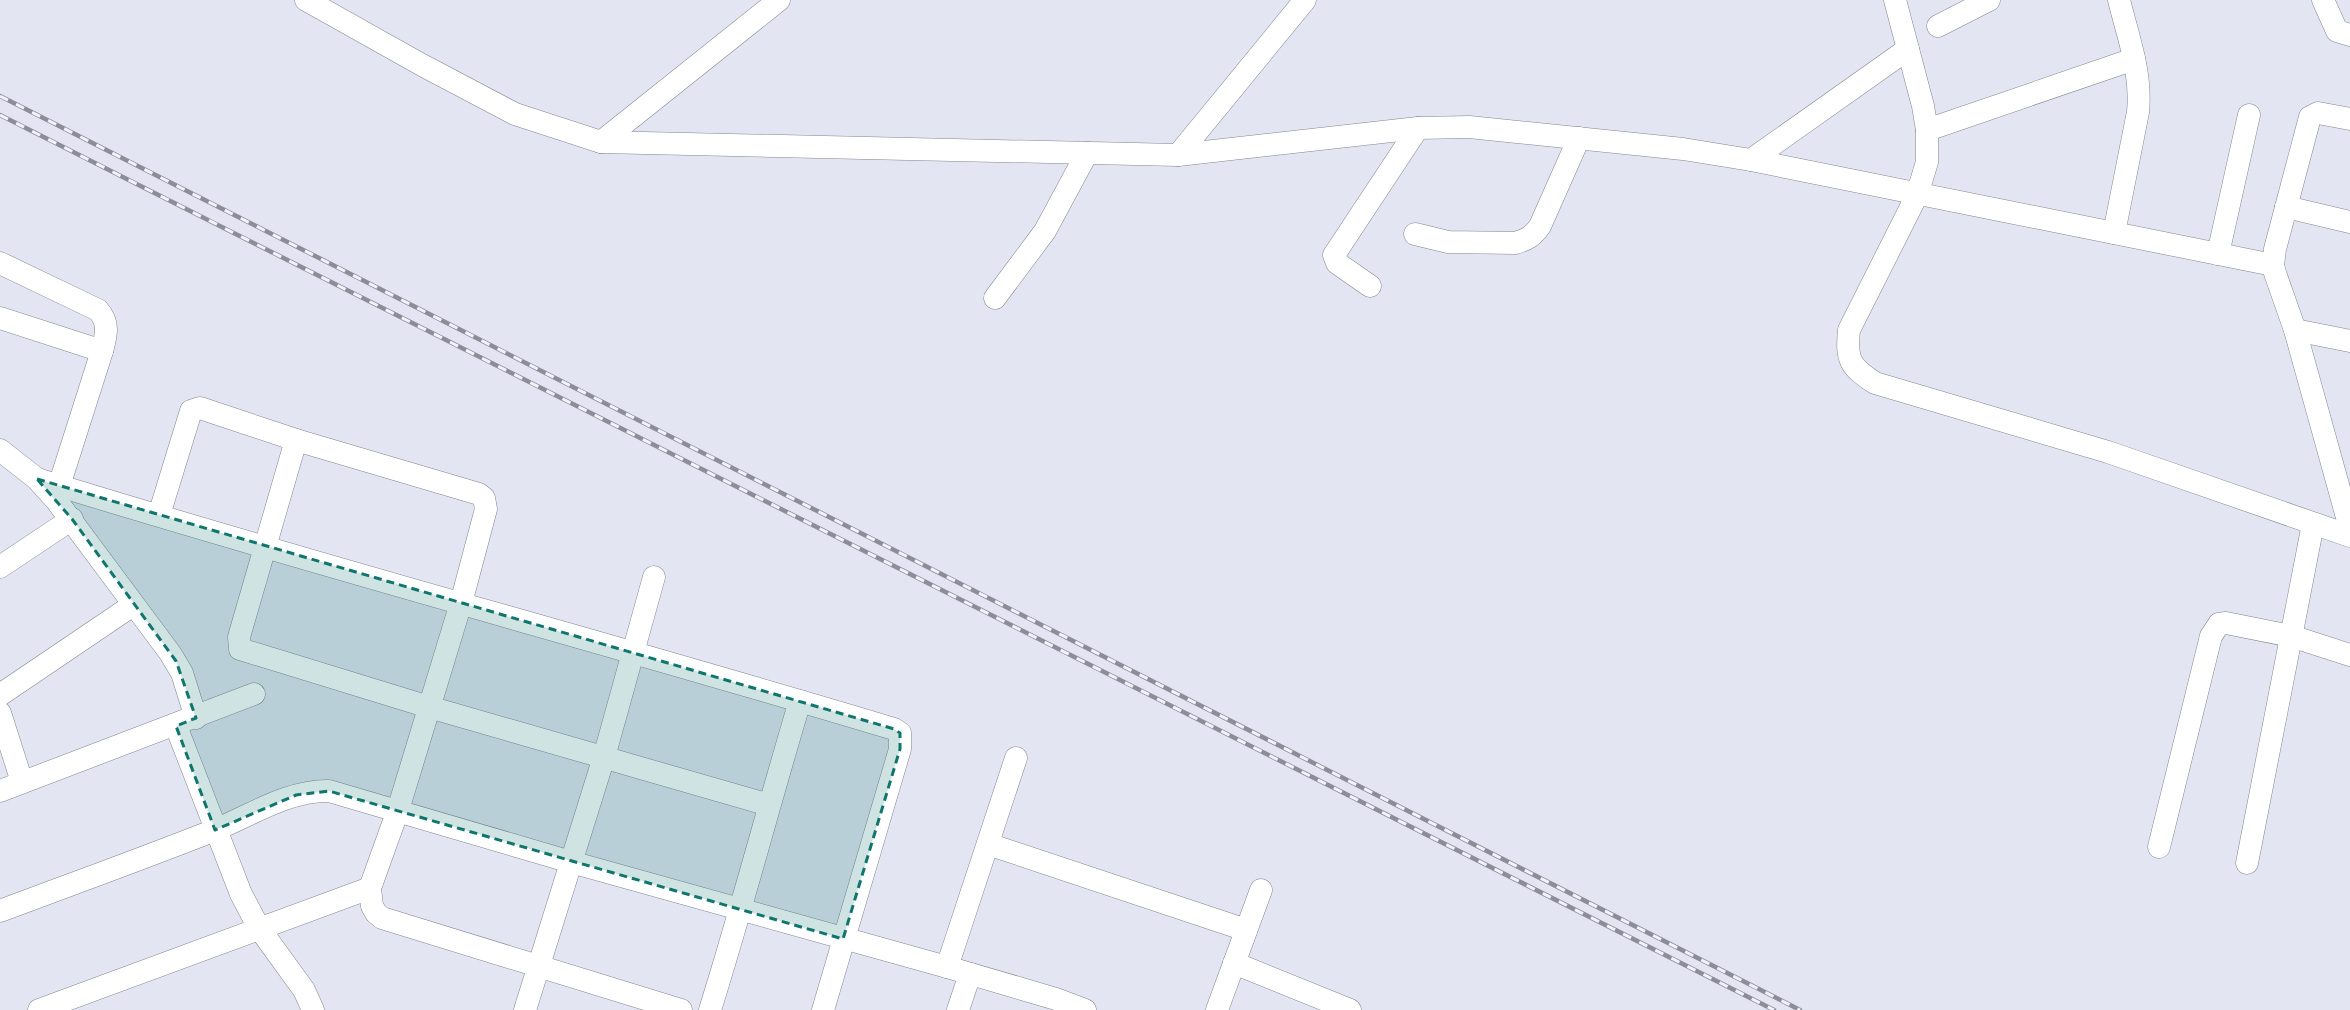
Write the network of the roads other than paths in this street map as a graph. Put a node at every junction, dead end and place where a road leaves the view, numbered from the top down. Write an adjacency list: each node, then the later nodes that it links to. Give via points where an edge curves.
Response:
1 (306, 0): 17 (street, via 515,114)
2 (779, 0): 17 (street)
3 (1305, 0): 19 (street)
4 (1895, 0): 10 (street)
5 (1989, 0): 8 (street)
6 (2118, 0): 11 (street)
7 (2323, 0): 9 (street, via 2337,31)
8 (1938, 26)
9 (2350, 34)
10 (1908, 49): 15 (street); 20 (street)
11 (2134, 59): 15 (street); 24 (street, via 2140,93 2138,112)
12 (2249, 115): 26 (street)
13 (2350, 119): 22 (street, via 2318,113 2310,116)
14 (1418, 128): 16 (street, via 1469,127); 19 (street); 29 (street, via 1334,255 1337,263)
15 (1927, 130): 21 (street, via 1926,162)
16 (1579, 138): 20 (street, via 1682,149); 25 (street, via 1540,226 1525,241 1448,242)
17 (601, 142): 18 (street)
18 (1087, 153): 19 (street); 30 (street, via 1045,232)
19 (1178, 155)
20 (1750, 160): 21 (street)
21 (1916, 195): 24 (street); 41 (street, via 1849,330 1847,350 1852,365 1862,374 1875,383 2108,452)
22 (2286, 207): 23 (street); 28 (street)
23 (2350, 222)
24 (2114, 233): 26 (street)
25 (1415, 234)
26 (2218, 254): 28 (street)
27 (0, 263): 34 (street, via 98,310 106,322 106,338)
28 (2273, 265): 32 (street)
29 (1370, 286)
30 (995, 298)
31 (0, 318): 34 (street)
32 (2295, 330): 33 (street); 42 (street)
33 (2350, 341)
34 (102, 351): 38 (street)
35 (296, 440): 39 (street, via 200,408 191,411); 44 (street); 47 (street, via 479,494 484,498 486,509)
36 (0, 450): 37 (street)
37 (37, 479): 38 (street); 40 (street)
38 (59, 486): 39 (street)
39 (159, 515): 44 (street)
40 (72, 519): 45 (street); 48 (street)
41 (2313, 524): 43 (street); 49 (street)
42 (2350, 528)
43 (2350, 536)
44 (265, 547): 47 (street); 55 (street, via 239,637 240,649)
45 (0, 567)
46 (654, 577): 50 (street)
47 (461, 602): 50 (street); 55 (street)
48 (133, 605): 53 (street); 57 (street, via 176,661)
49 (2291, 636): 51 (street); 67 (street, via 2226,623 2219,624 2214,629); 69 (street)
50 (633, 651): 54 (street); 59 (street)
51 (2350, 655)
52 (254, 694): 57 (street)
53 (0, 695)
54 (800, 701): 63 (street); 76 (street, via 900,733 900,749)
55 (429, 707): 59 (street); 64 (street)
56 (0, 712): 61 (street)
57 (196, 718): 58 (street)
58 (176, 726): 61 (street); 65 (street)
59 (604, 757): 63 (street); 68 (street)
60 (1016, 758): 66 (street)
61 (22, 782): 62 (street)
62 (0, 791)
63 (769, 805): 72 (street)
64 (398, 810): 65 (street, via 346,795 312,790); 68 (street); 70 (street)
65 (215, 830): 73 (street); 74 (street, via 242,894)
66 (988, 844): 75 (street); 79 (street)
67 (2159, 847)
68 (571, 862): 72 (street); 78 (street)
69 (2247, 863)
70 (370, 888): 74 (street); 78 (street, via 372,906 382,918)
71 (1261, 890): 75 (street)
72 (741, 910): 76 (street); 86 (street)
73 (0, 911)
74 (260, 928): 82 (street); 83 (street, via 300,984)
75 (1246, 930): 77 (street)
76 (843, 939): 79 (street); 87 (street)
77 (1234, 963): 81 (street); 90 (street)
78 (538, 966): 84 (street); 85 (street)
79 (948, 967): 80 (street)
80 (970, 974): 88 (street); 89 (street)
81 (1327, 1006): 91 (street)
82 (39, 1010)
83 (313, 1010)
84 (525, 1010)
85 (681, 1010)
86 (710, 1010)
87 (823, 1010)
88 (958, 1010)
89 (1085, 1010)
90 (1217, 1010)
91 (1350, 1010)

